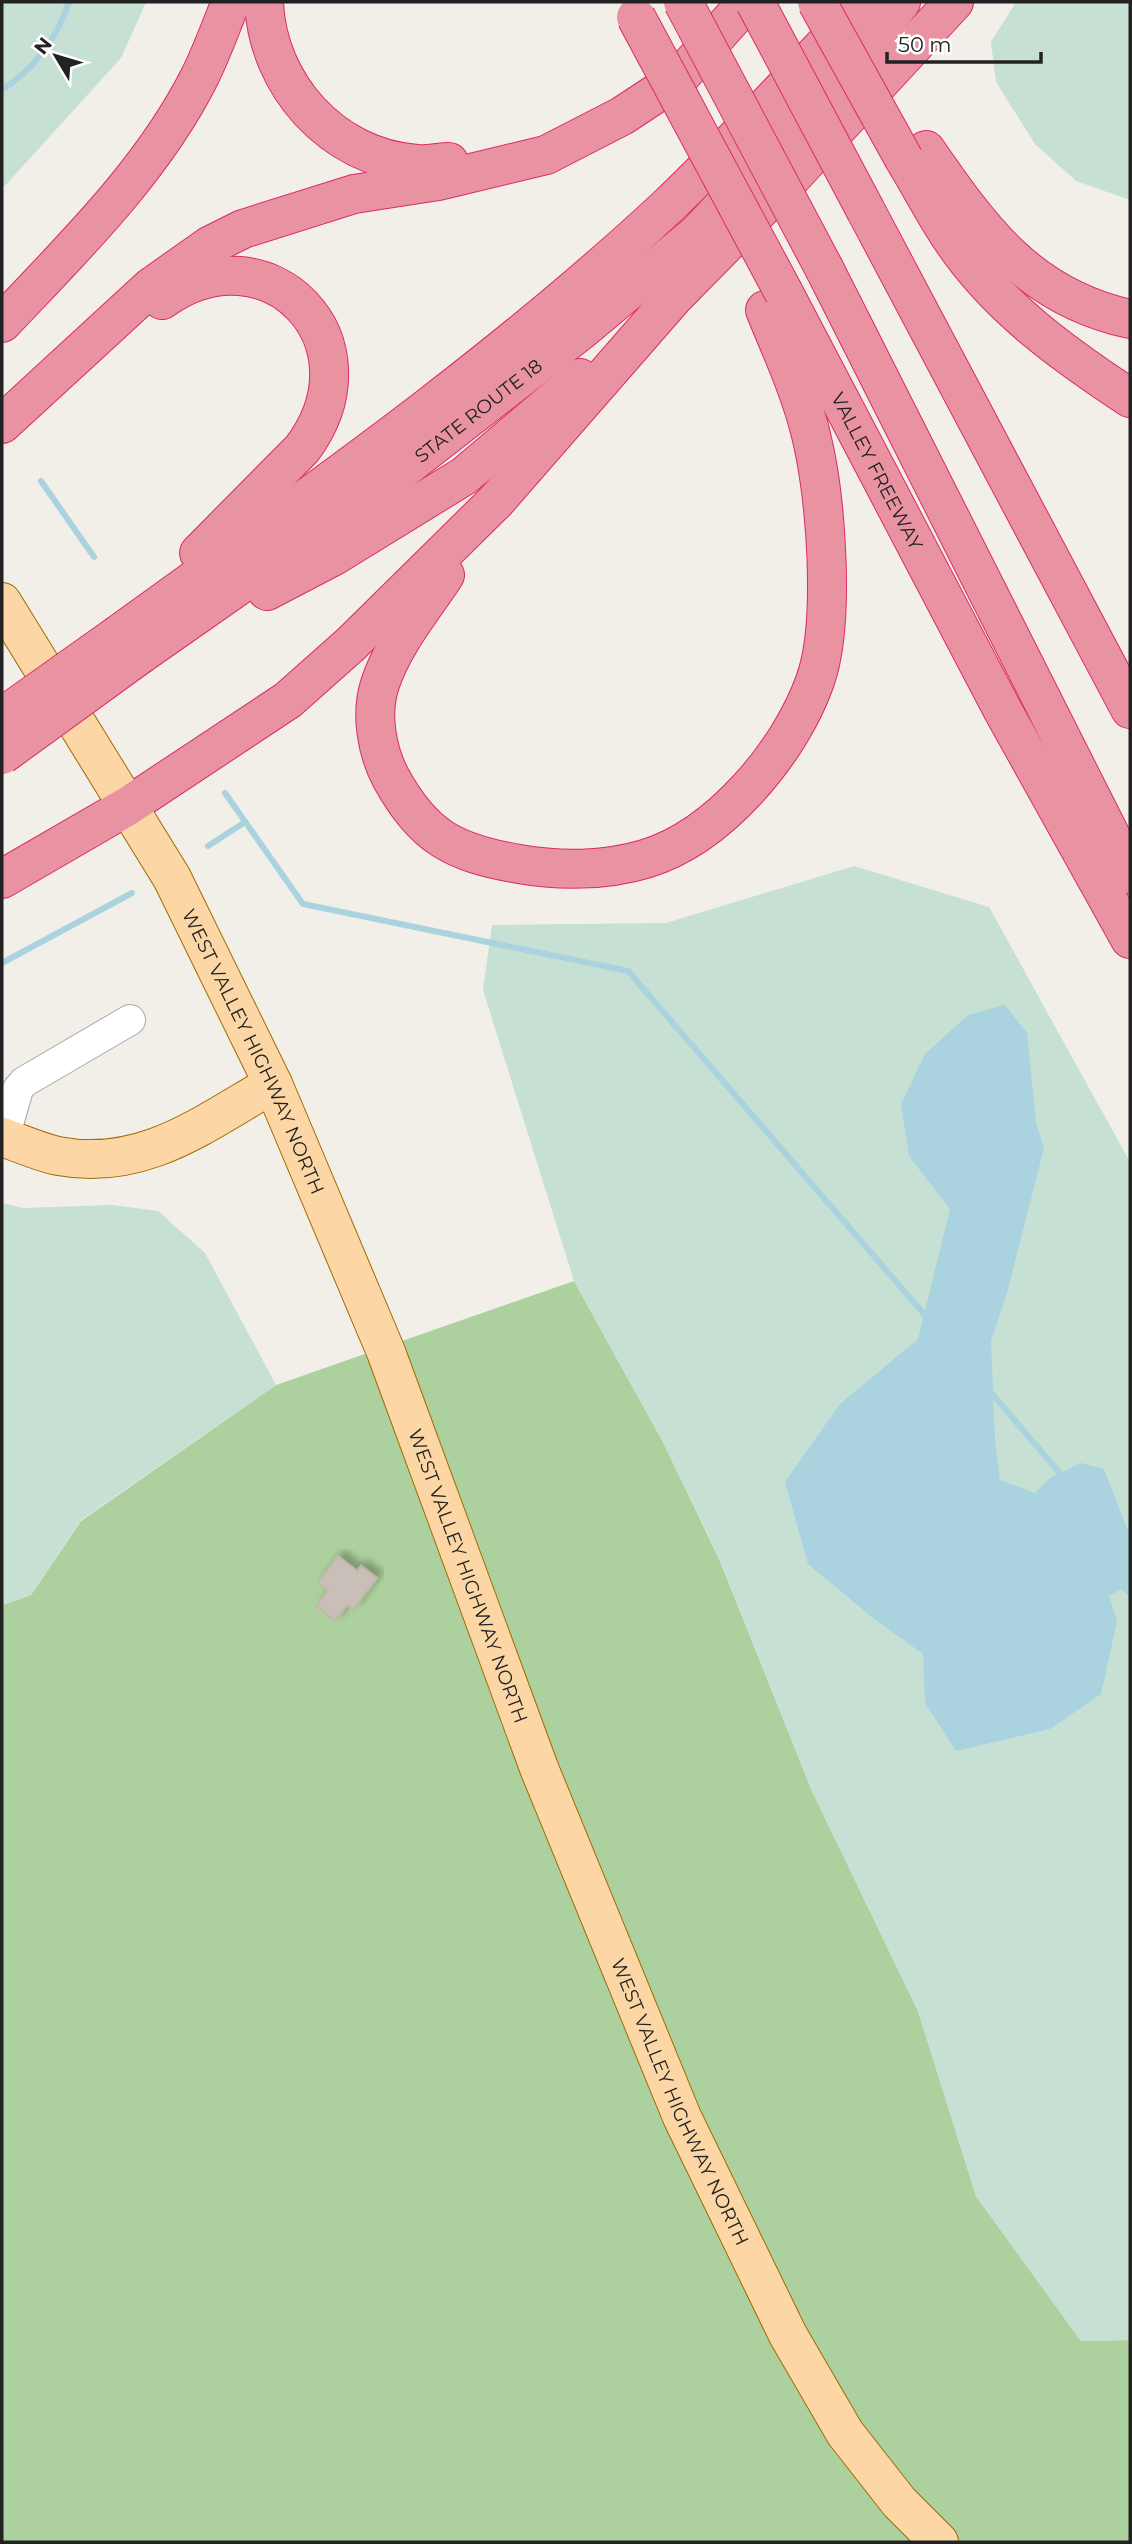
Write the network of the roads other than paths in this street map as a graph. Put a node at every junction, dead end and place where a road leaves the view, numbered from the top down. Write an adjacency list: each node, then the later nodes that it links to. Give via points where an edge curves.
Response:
1 (232, 2): 18 (highway, via 200,77 160,142 118,196)
2 (264, 2): 14 (highway, via 270,48 286,82 307,111 346,142 417,164)
3 (683, 2): 30 (highway, bridge, via 825,270)
4 (747, 2): 14 (highway, via 678,79 622,116)
5 (755, 2): 26 (highway, bridge)
6 (817, 2): 13 (highway, bridge)
7 (860, 2): 25 (highway, STATE ROUTE 18, via 839,30 670,204 544,314)
8 (901, 2): 24 (highway, STATE ROUTE 18, via 845,75 699,232 384,484)
9 (942, 2): 12 (highway)
10 (954, 2): 12 (highway)
11 (629, 7): 16 (highway, bridge, via 710,152)
12 (903, 54): 15 (highway)
13 (913, 151): 17 (highway, via 1034,279 1095,312); 20 (highway, via 951,239 988,285 1069,358)
14 (546, 155): 19 (highway, via 438,181 354,194 243,229 178,265)
15 (674, 298): 22 (highway); 24 (highway, via 464,476 334,556 258,596)
16 (775, 302): 22 (highway, via 815,460 827,578 816,680 776,757 742,793 716,820 646,859 607,866 541,868 478,857 443,841 422,822 403,800 379,756 379,685 399,642); 32 (highway, VALLEY FREEWAY)
17 (1130, 319)
18 (2, 323)
19 (55, 377): 21 (highway); 25 (highway, via 167,296 207,278 258,279 281,289 317,322 327,345 329,391 316,431)
20 (1130, 398)
21 (2, 424)
22 (496, 501): 29 (highway, via 288,700)
23 (2, 602): 29 (main road, WEST VALLEY HIGHWAY NORTH)
24 (184, 625): 25 (highway, STATE ROUTE 18)
25 (130, 644): 27 (highway, STATE ROUTE 18, bridge); 28 (highway, STATE ROUTE 18, bridge)
26 (1130, 709)
27 (2, 717)
28 (2, 755)
29 (128, 806): 31 (highway); 34 (main road, WEST VALLEY HIGHWAY NORTH, via 204,938)
30 (1130, 874)
31 (2, 879)
32 (1126, 932)
33 (130, 1020): 35 (lane, via 24,1082)
34 (273, 1084): 35 (main road, via 171,1143 118,1159 56,1155); 36 (main road, WEST VALLEY HIGHWAY NORTH, via 386,1352 540,1768 682,2117 788,2334 845,2433 899,2502)
35 (3, 1138)
36 (939, 2542)

